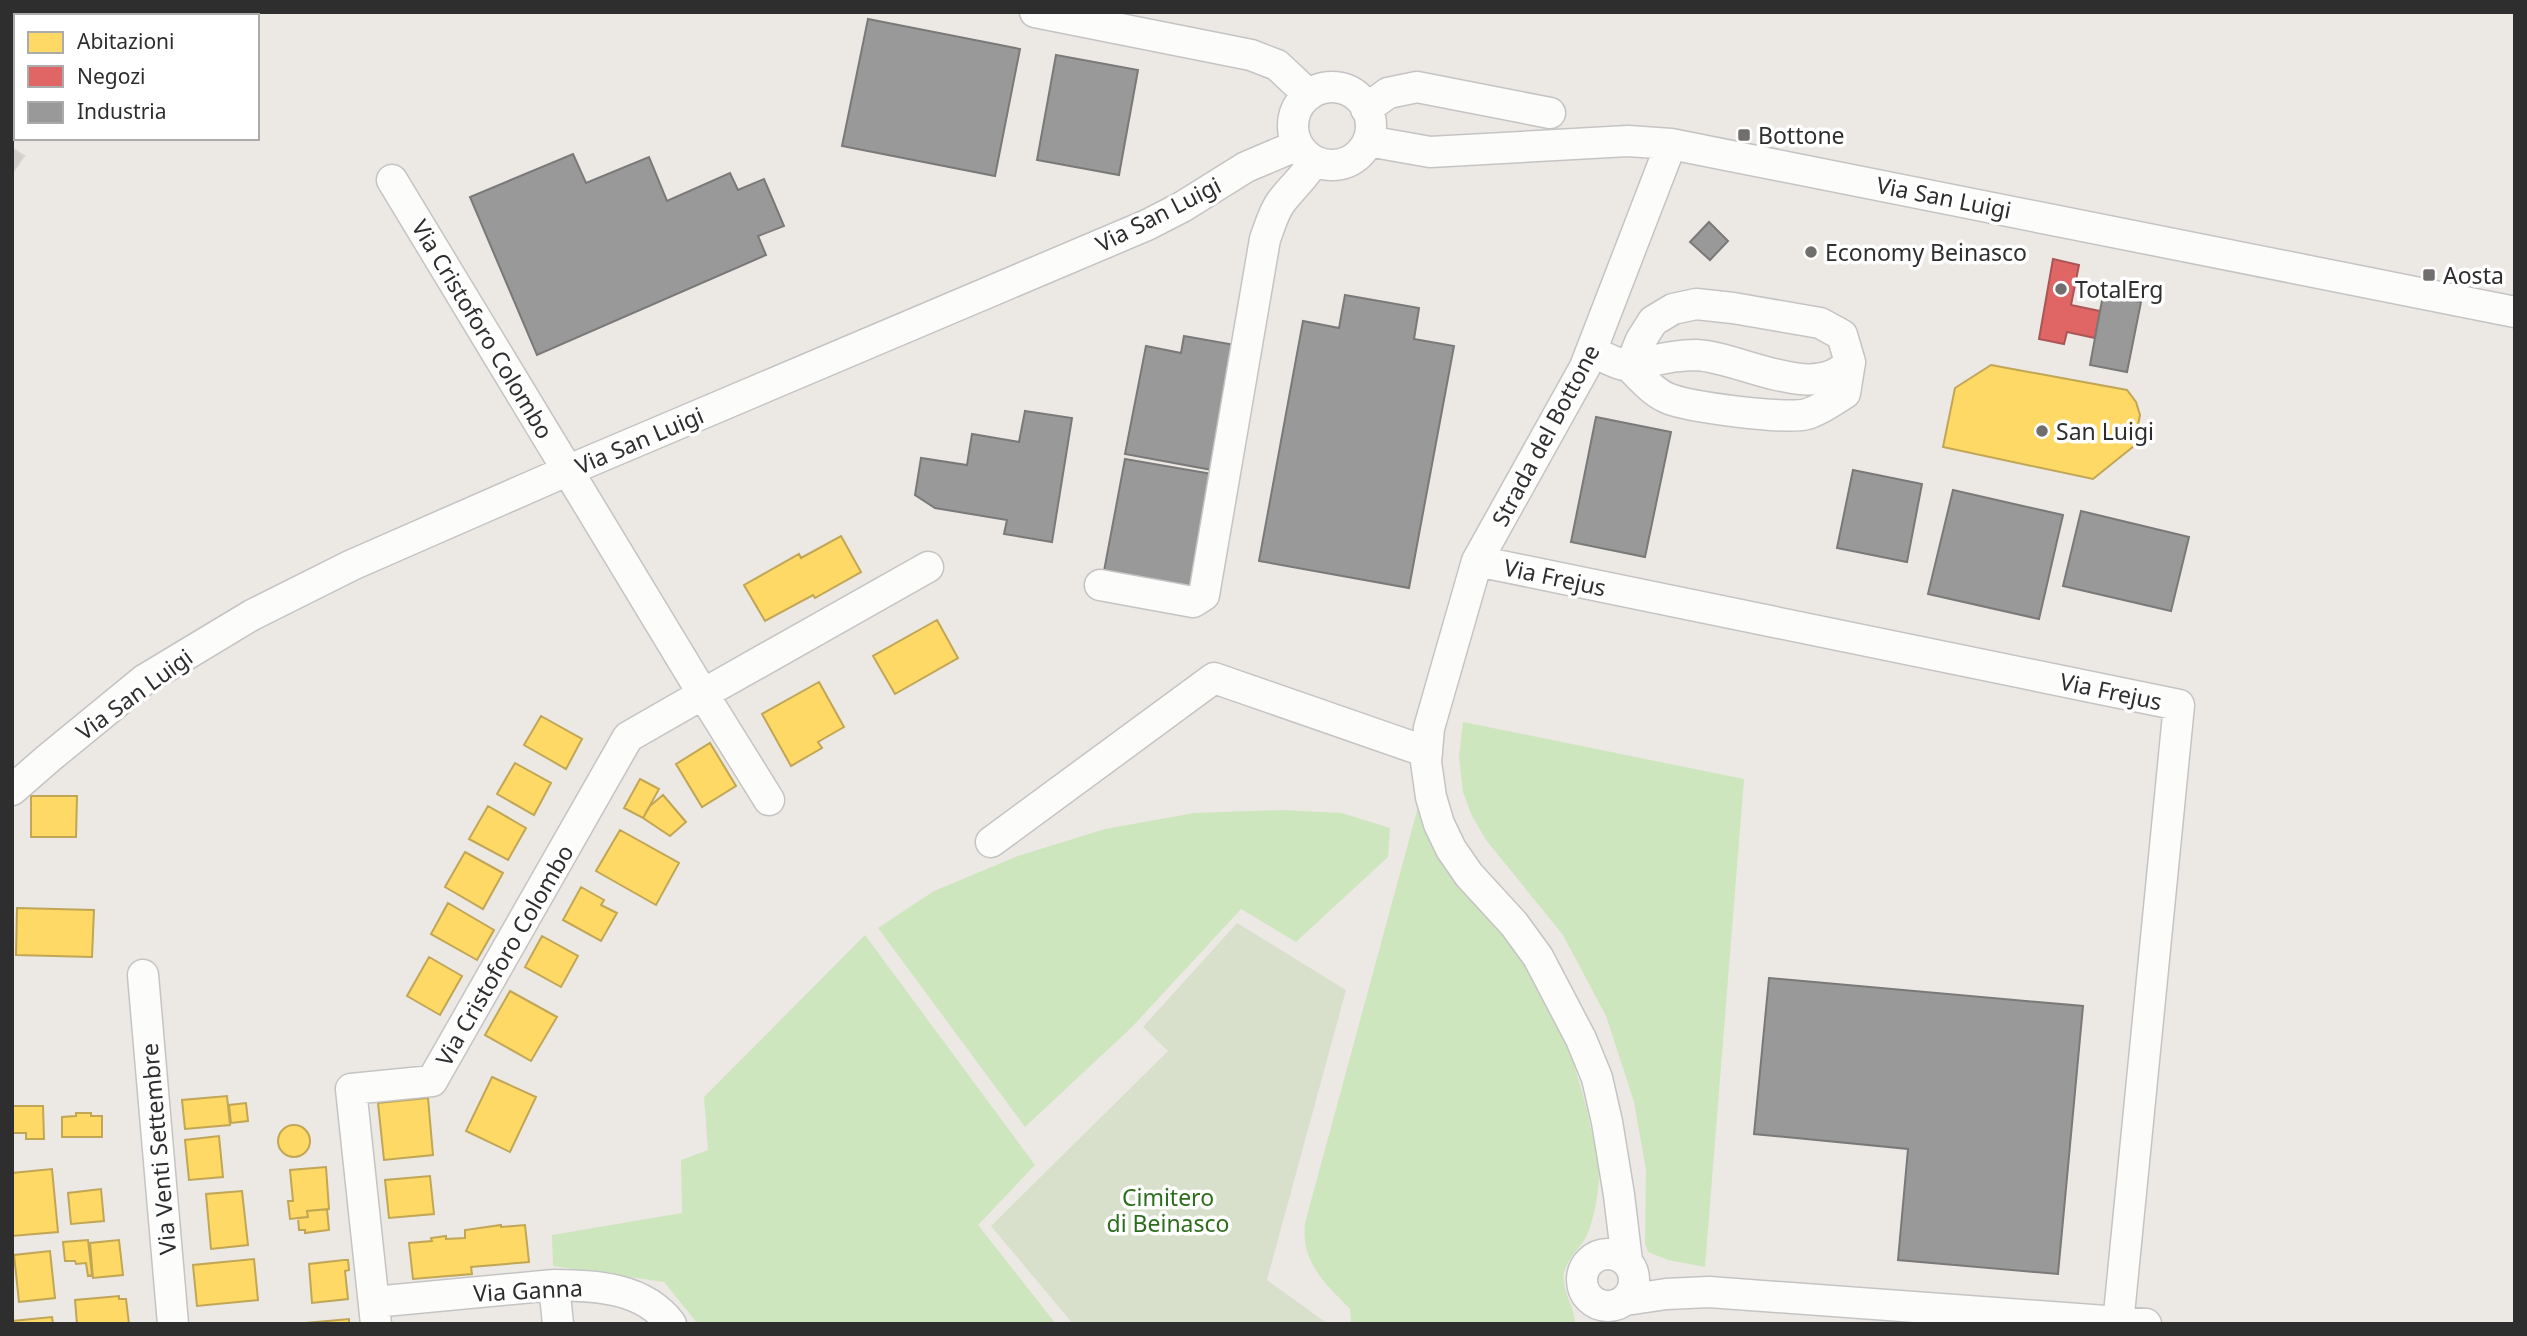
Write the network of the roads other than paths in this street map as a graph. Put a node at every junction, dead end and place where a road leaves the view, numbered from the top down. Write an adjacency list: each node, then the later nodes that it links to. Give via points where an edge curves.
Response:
1 (1035, 12): 2 (street, via 1251,55 1277,65)
2 (1309, 95): 3 (street, via 1325,88 1343,89); 7 (street, via 1298,108 1293,128)
3 (1366, 109): 4 (street, via 1388,93 1417,87); 5 (street, via 1371,126)
4 (1550, 113)
5 (1368, 141): 6 (street, Via San Luigi, via 1430,152 1628,141); 7 (street, Via San Luigi, via 1344,163 1328,165)
6 (1671, 144): 9 (street, Via San Luigi); 10 (street, Strada del Bottone)
7 (1306, 153): 13 (street, Via San Luigi, via 1246,167 1147,225); 16 (street, via 1307,175 1275,211 1265,239 1205,595 1193,602)
8 (392, 180): 13 (street, Via Cristoforo Colombo)
9 (2515, 312)
10 (1592, 352): 12 (street); 14 (street, Strada del Bottone)
11 (1850, 362): 12 (street, via 1842,372 1804,379 1694,355); 12 (street, via 1845,393 1805,415 1700,406 1667,398); 12 (street, via 1842,335 1820,323 1696,304 1673,309 1653,321)
12 (1630, 367)
13 (569, 470): 17 (street, Via Cristoforo Colombo); 19 (street, Via San Luigi, via 352,565 251,615 144,680)
14 (1478, 561): 18 (street, Strada del Bottone); 32 (street, Via Frejus, via 2179,705)
15 (928, 567): 17 (street, Via Cristoforo Colombo)
16 (1100, 585)
17 (704, 694): 20 (street, Via Cristoforo Colombo); 31 (street, Via Cristoforo Colombo, via 628,737 432,1081 351,1089)
18 (1428, 740): 21 (street, via 1214,678); 23 (street, via 1431,797 1439,824 1469,875 1538,957 1581,1039 1597,1078)
19 (12, 790)
20 (769, 800)
21 (991, 842)
22 (142, 975): 33 (street, Via Venti Settembre)
23 (1615, 1173): 24 (street); 25 (street)
24 (1594, 1257): 25 (street, via 1611,1254); 29 (street, via 1581,1278)
25 (1629, 1263): 27 (street); 28 (street, via 1635,1280)
26 (554, 1285): 31 (street, Via Ganna); 34 (street); 35 (street, Via Ganna, via 615,1289 642,1298)
27 (1709, 1292): 28 (street, via 1666,1294); 30 (street)
28 (1619, 1309): 29 (street, via 1603,1306)
29 (1589, 1310)
30 (1816, 1312): 32 (street)
31 (375, 1313)
32 (2127, 1323)
33 (173, 1324)
34 (558, 1324)
35 (671, 1324)

